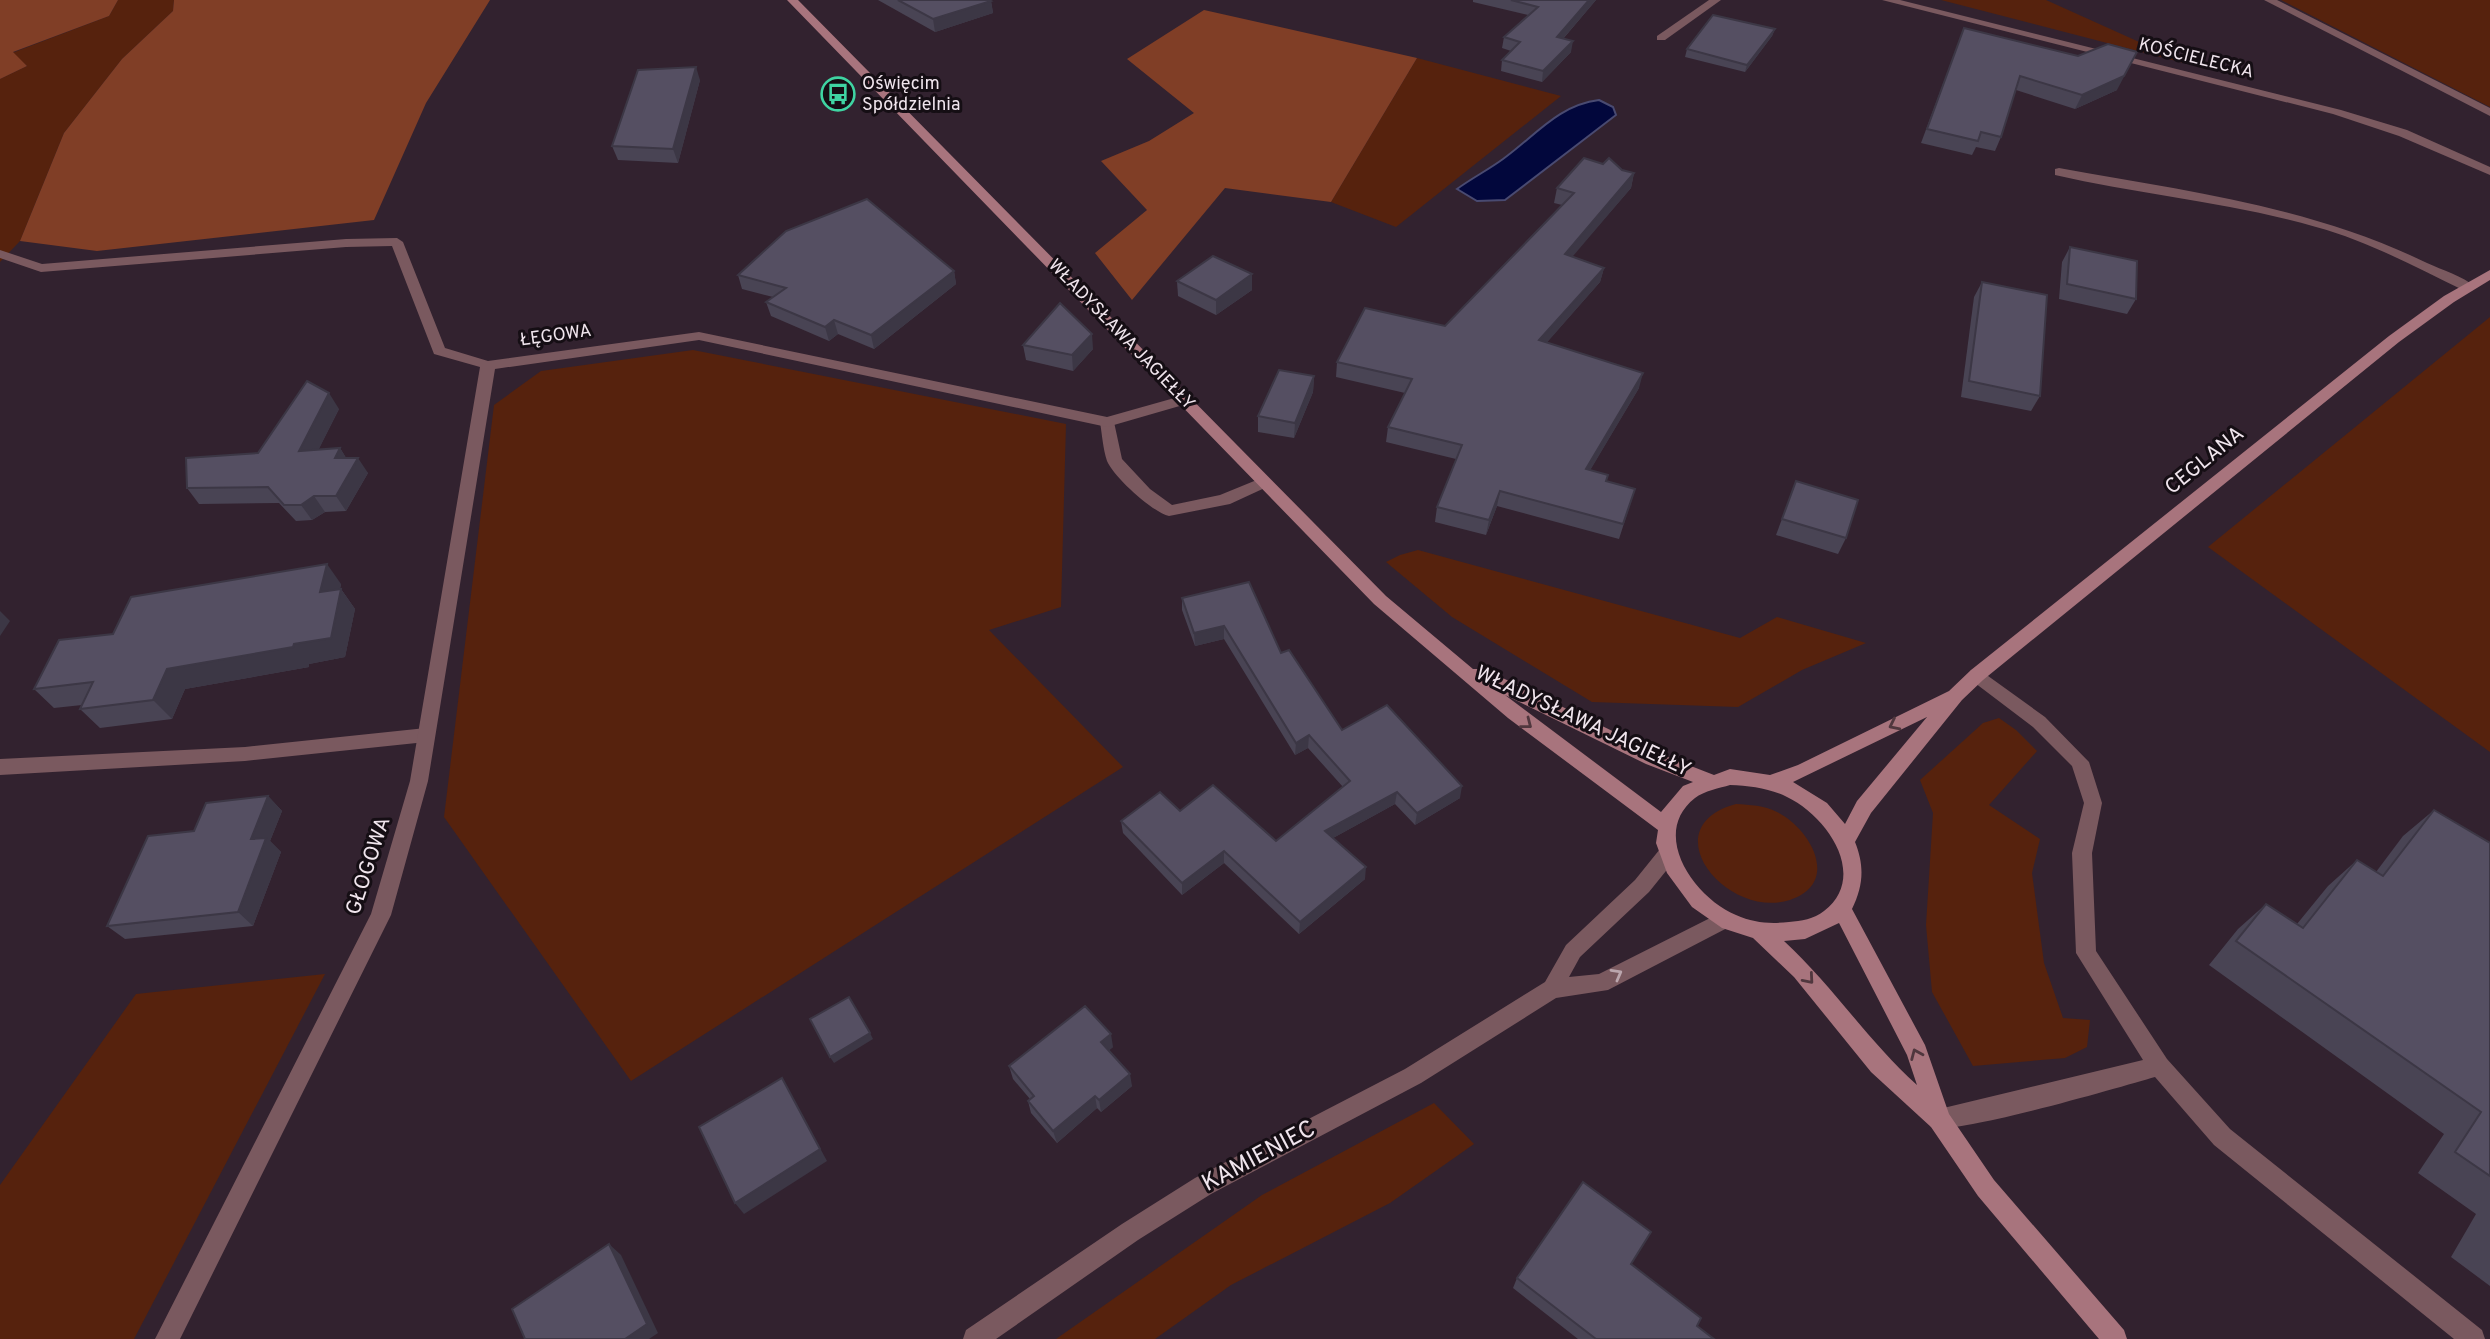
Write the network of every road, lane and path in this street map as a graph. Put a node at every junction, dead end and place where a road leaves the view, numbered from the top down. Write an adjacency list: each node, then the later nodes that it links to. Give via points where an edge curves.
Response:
1 (792, 0): 13 (street, WŁADYSŁAWA JAGIEŁŁY)
2 (1716, 0): 5 (street)
3 (1887, 0): 8 (street, KOŚCIELECKA, via 2337,112 2414,137)
4 (2269, 0): 6 (street)
5 (1661, 38)
6 (2490, 113)
7 (2059, 172): 11 (street, via 2322,224)
8 (2490, 172)
9 (0, 254): 12 (street, ŁĘGOWA, via 41,268 397,242 439,351)
10 (2490, 274): 11 (street, CEGLANA)
11 (2468, 287): 17 (street, CEGLANA, via 2394,339)
12 (488, 365): 14 (street, ŁĘGOWA, via 699,336); 19 (street, GŁOGOWA)
13 (1185, 400): 14 (street, ŁĘGOWA); 15 (street, WŁADYSŁAWA JAGIEŁŁY)
14 (1107, 422): 15 (street, via 1115,461 1144,493 1169,511 1224,500)
15 (1264, 482): 16 (street, WŁADYSŁAWA JAGIEŁŁY, via 1380,600)
16 (1457, 663): 21 (street, WŁADYSŁAWA JAGIEŁŁY, via 1653,759); 23 (street, WŁADYSŁAWA JAGIEŁŁY, one-way to 23, via 1514,713)
17 (1977, 675): 18 (street, CEGLANA); 30 (street, via 2039,722 2080,762 2093,803 2082,853 2086,953)
18 (1956, 695): 22 (street, CEGLANA, one-way to 22); 24 (street, CEGLANA, via 1864,807)
19 (426, 736): 20 (street, via 245,754); 32 (street, GŁOGOWA, via 419,780 381,915)
20 (0, 767)
21 (1710, 781): 22 (street, via 1730,777); 23 (street, via 1689,791 1674,806)
22 (1772, 782): 24 (street, via 1803,796 1828,816)
23 (1666, 826): 25 (street)
24 (1846, 841): 26 (street, via 1854,865 1853,889)
25 (1667, 855): 27 (street, via 1678,879 1698,902); 29 (street, KAMIENIEC, via 1642,886 1573,951)
26 (1842, 909): 28 (street, via 1821,926 1793,933); 31 (street, one-way to 26, via 1917,1052)
27 (1724, 919): 28 (street); 29 (street, KAMIENIEC, one-way to 27, via 1601,984)
28 (1760, 932): 31 (street, one-way to 31, via 1801,970 1879,1065)
29 (1552, 989): 33 (street, KAMIENIEC, via 1413,1076 1203,1186)
30 (2159, 1066): 31 (street); 35 (street, via 2222,1137)
31 (1939, 1119): 34 (street, via 1986,1188)
32 (167, 1339)
33 (975, 1339)
34 (2115, 1339)
35 (2473, 1339)

